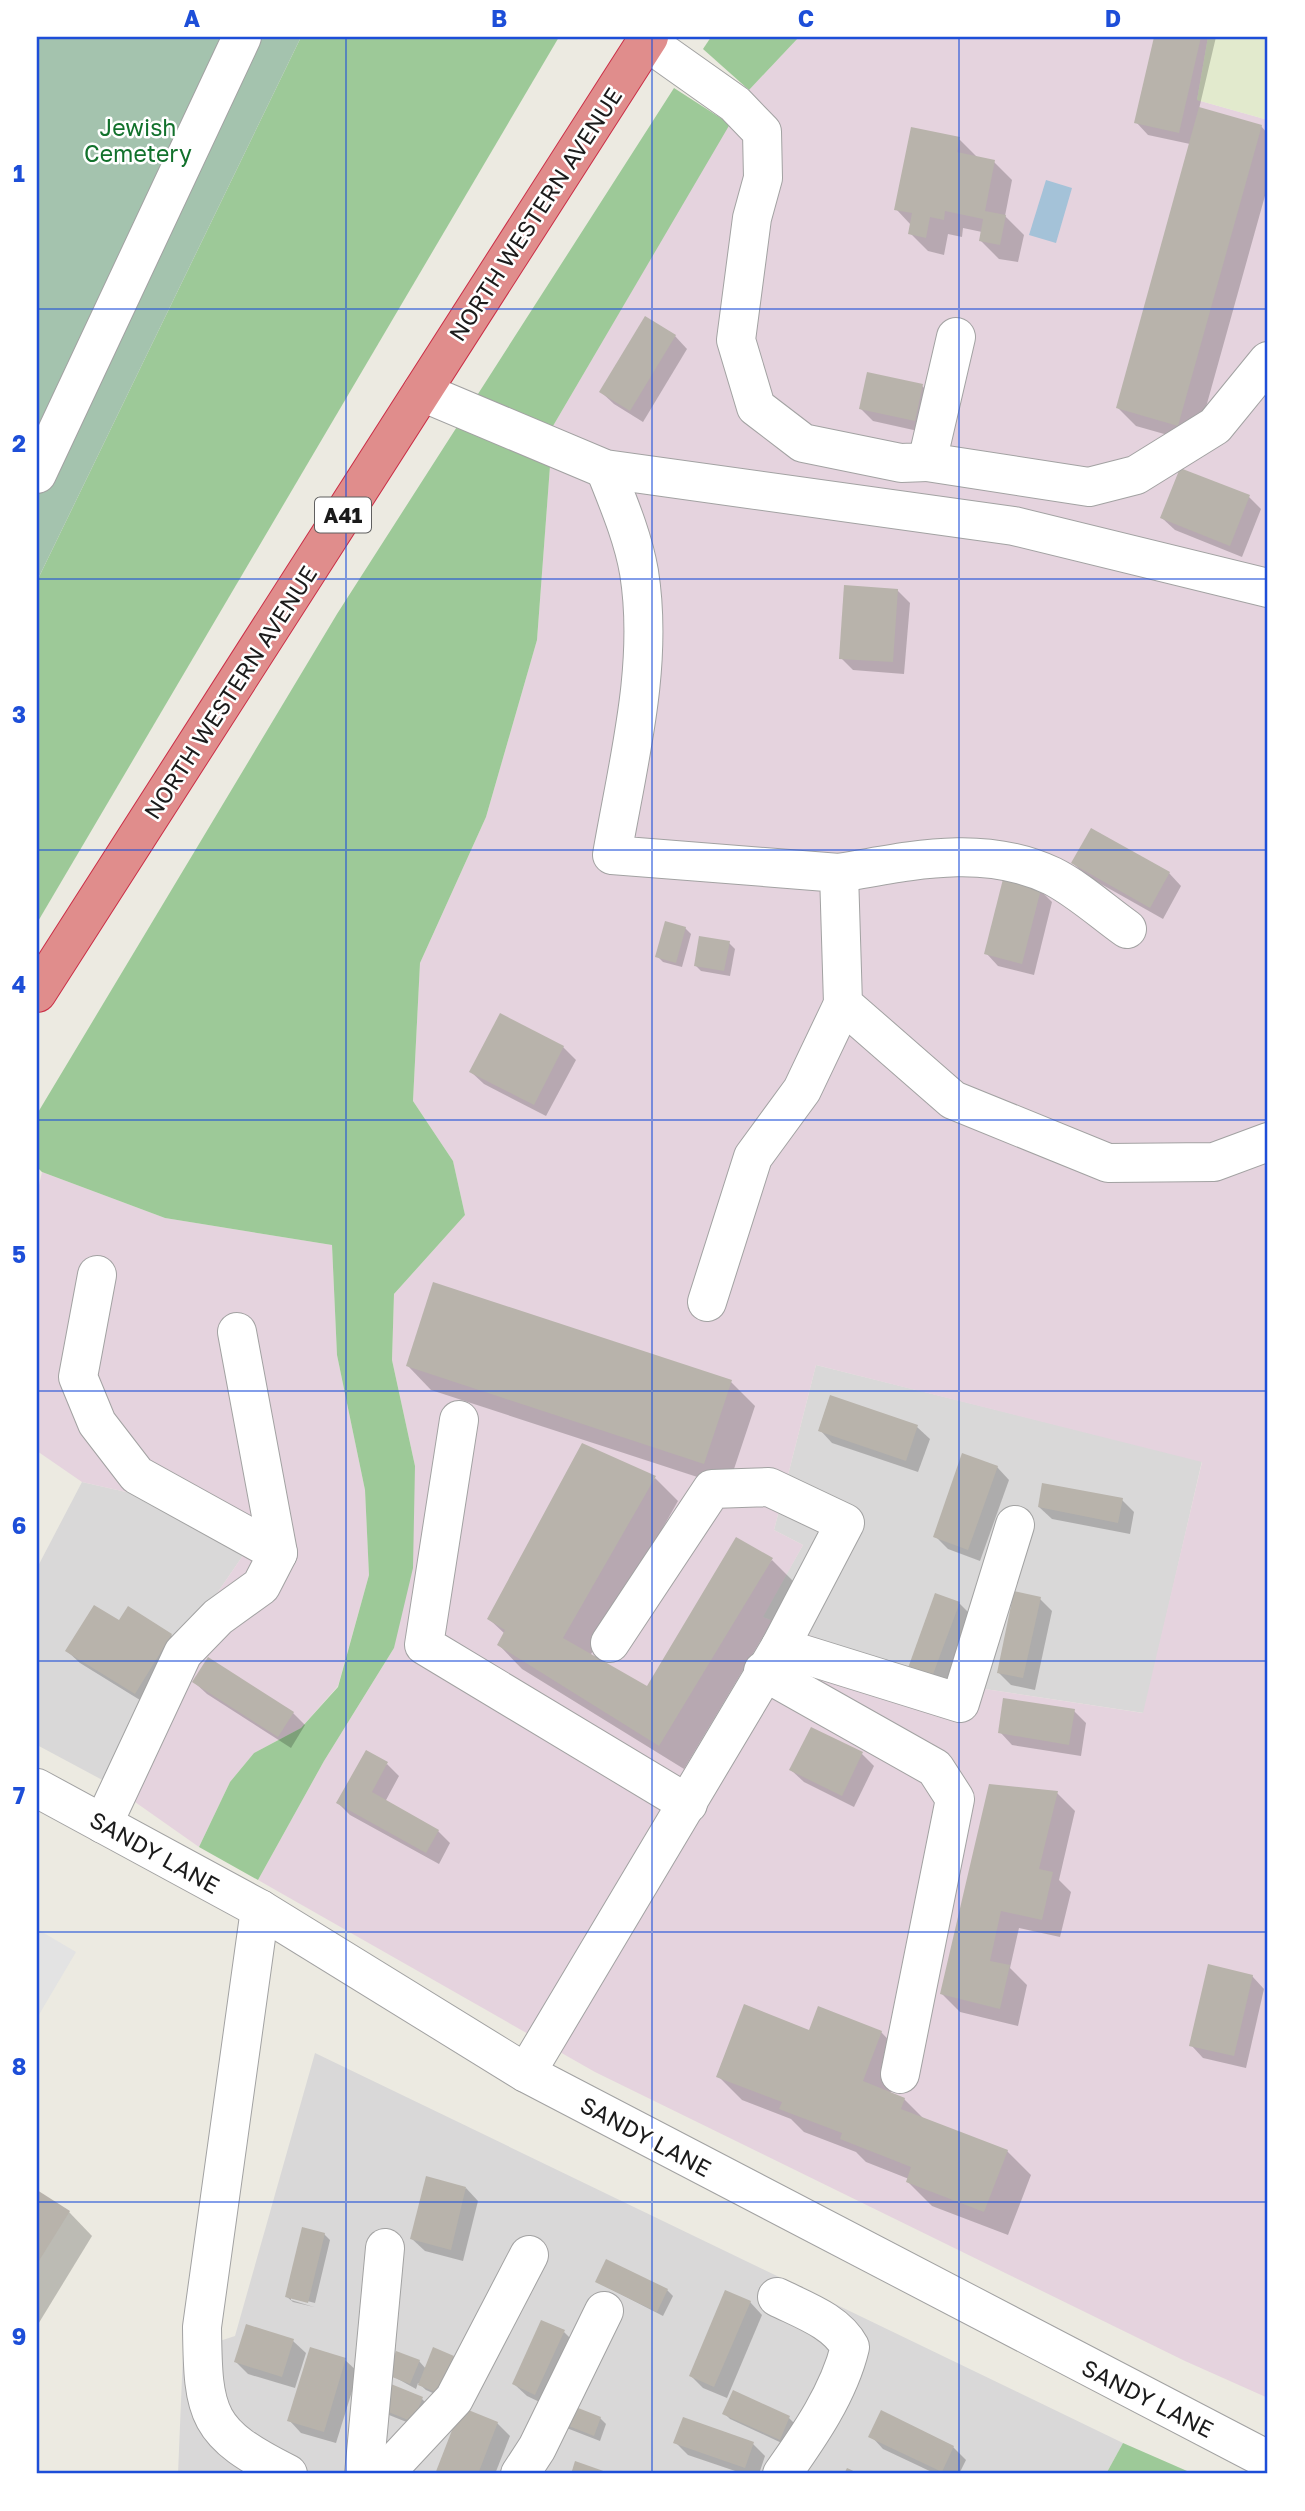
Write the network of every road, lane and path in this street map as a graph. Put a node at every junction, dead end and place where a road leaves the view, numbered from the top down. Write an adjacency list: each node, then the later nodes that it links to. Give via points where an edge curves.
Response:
1 (242, 37): 8 (street)
2 (648, 39): 5 (highway, NORTH WESTERN AVENUE / A41); 6 (street, via 736,104 762,132 763,178 752,218 736,340 756,407 803,443 901,463)
3 (956, 337): 6 (street)
4 (1268, 361): 6 (street, via 1215,426 1136,475 1089,487)
5 (422, 392): 7 (street); 12 (highway, NORTH WESTERN AVENUE / A41)
6 (927, 462)
7 (605, 469): 9 (street, via 1014,526); 10 (street, via 639,570 645,633 612,855)
8 (37, 474)
9 (1268, 588)
10 (839, 873): 11 (street, via 946,856 1005,859 1053,876); 13 (street)
11 (1128, 929)
12 (37, 993)
13 (844, 1004): 14 (street, via 953,1100 1108,1163 1214,1161); 16 (street, via 802,1090 753,1157)
14 (1268, 1142)
15 (97, 1275): 20 (street, via 78,1377 97,1423 137,1475)
16 (707, 1301)
17 (237, 1332): 20 (street)
18 (459, 1420): 24 (street, via 424,1645)
19 (1015, 1525): 22 (street, via 960,1703)
20 (278, 1553): 25 (street, via 261,1586 218,1617 183,1653)
21 (610, 1643): 22 (street, via 712,1489 769,1487 845,1523)
22 (772, 1659): 24 (street); 28 (street, via 936,1769 955,1799)
23 (37, 1788): 25 (street, SANDY LANE)
24 (688, 1804): 27 (street)
25 (103, 1824): 26 (street, SANDY LANE)
26 (260, 1909): 27 (street, SANDY LANE); 34 (street, via 202,2327 202,2387 215,2424 251,2456)
27 (526, 2073): 33 (street, SANDY LANE)
28 (900, 2074)
29 (385, 2248): 35 (street)
30 (528, 2255): 36 (street, via 454,2399)
31 (777, 2297): 38 (street, via 824,2321 844,2335 850,2347 822,2412)
32 (604, 2311): 37 (street)
33 (1268, 2460)
34 (288, 2474)
35 (363, 2474)
36 (384, 2474)
37 (520, 2474)
38 (782, 2474)

